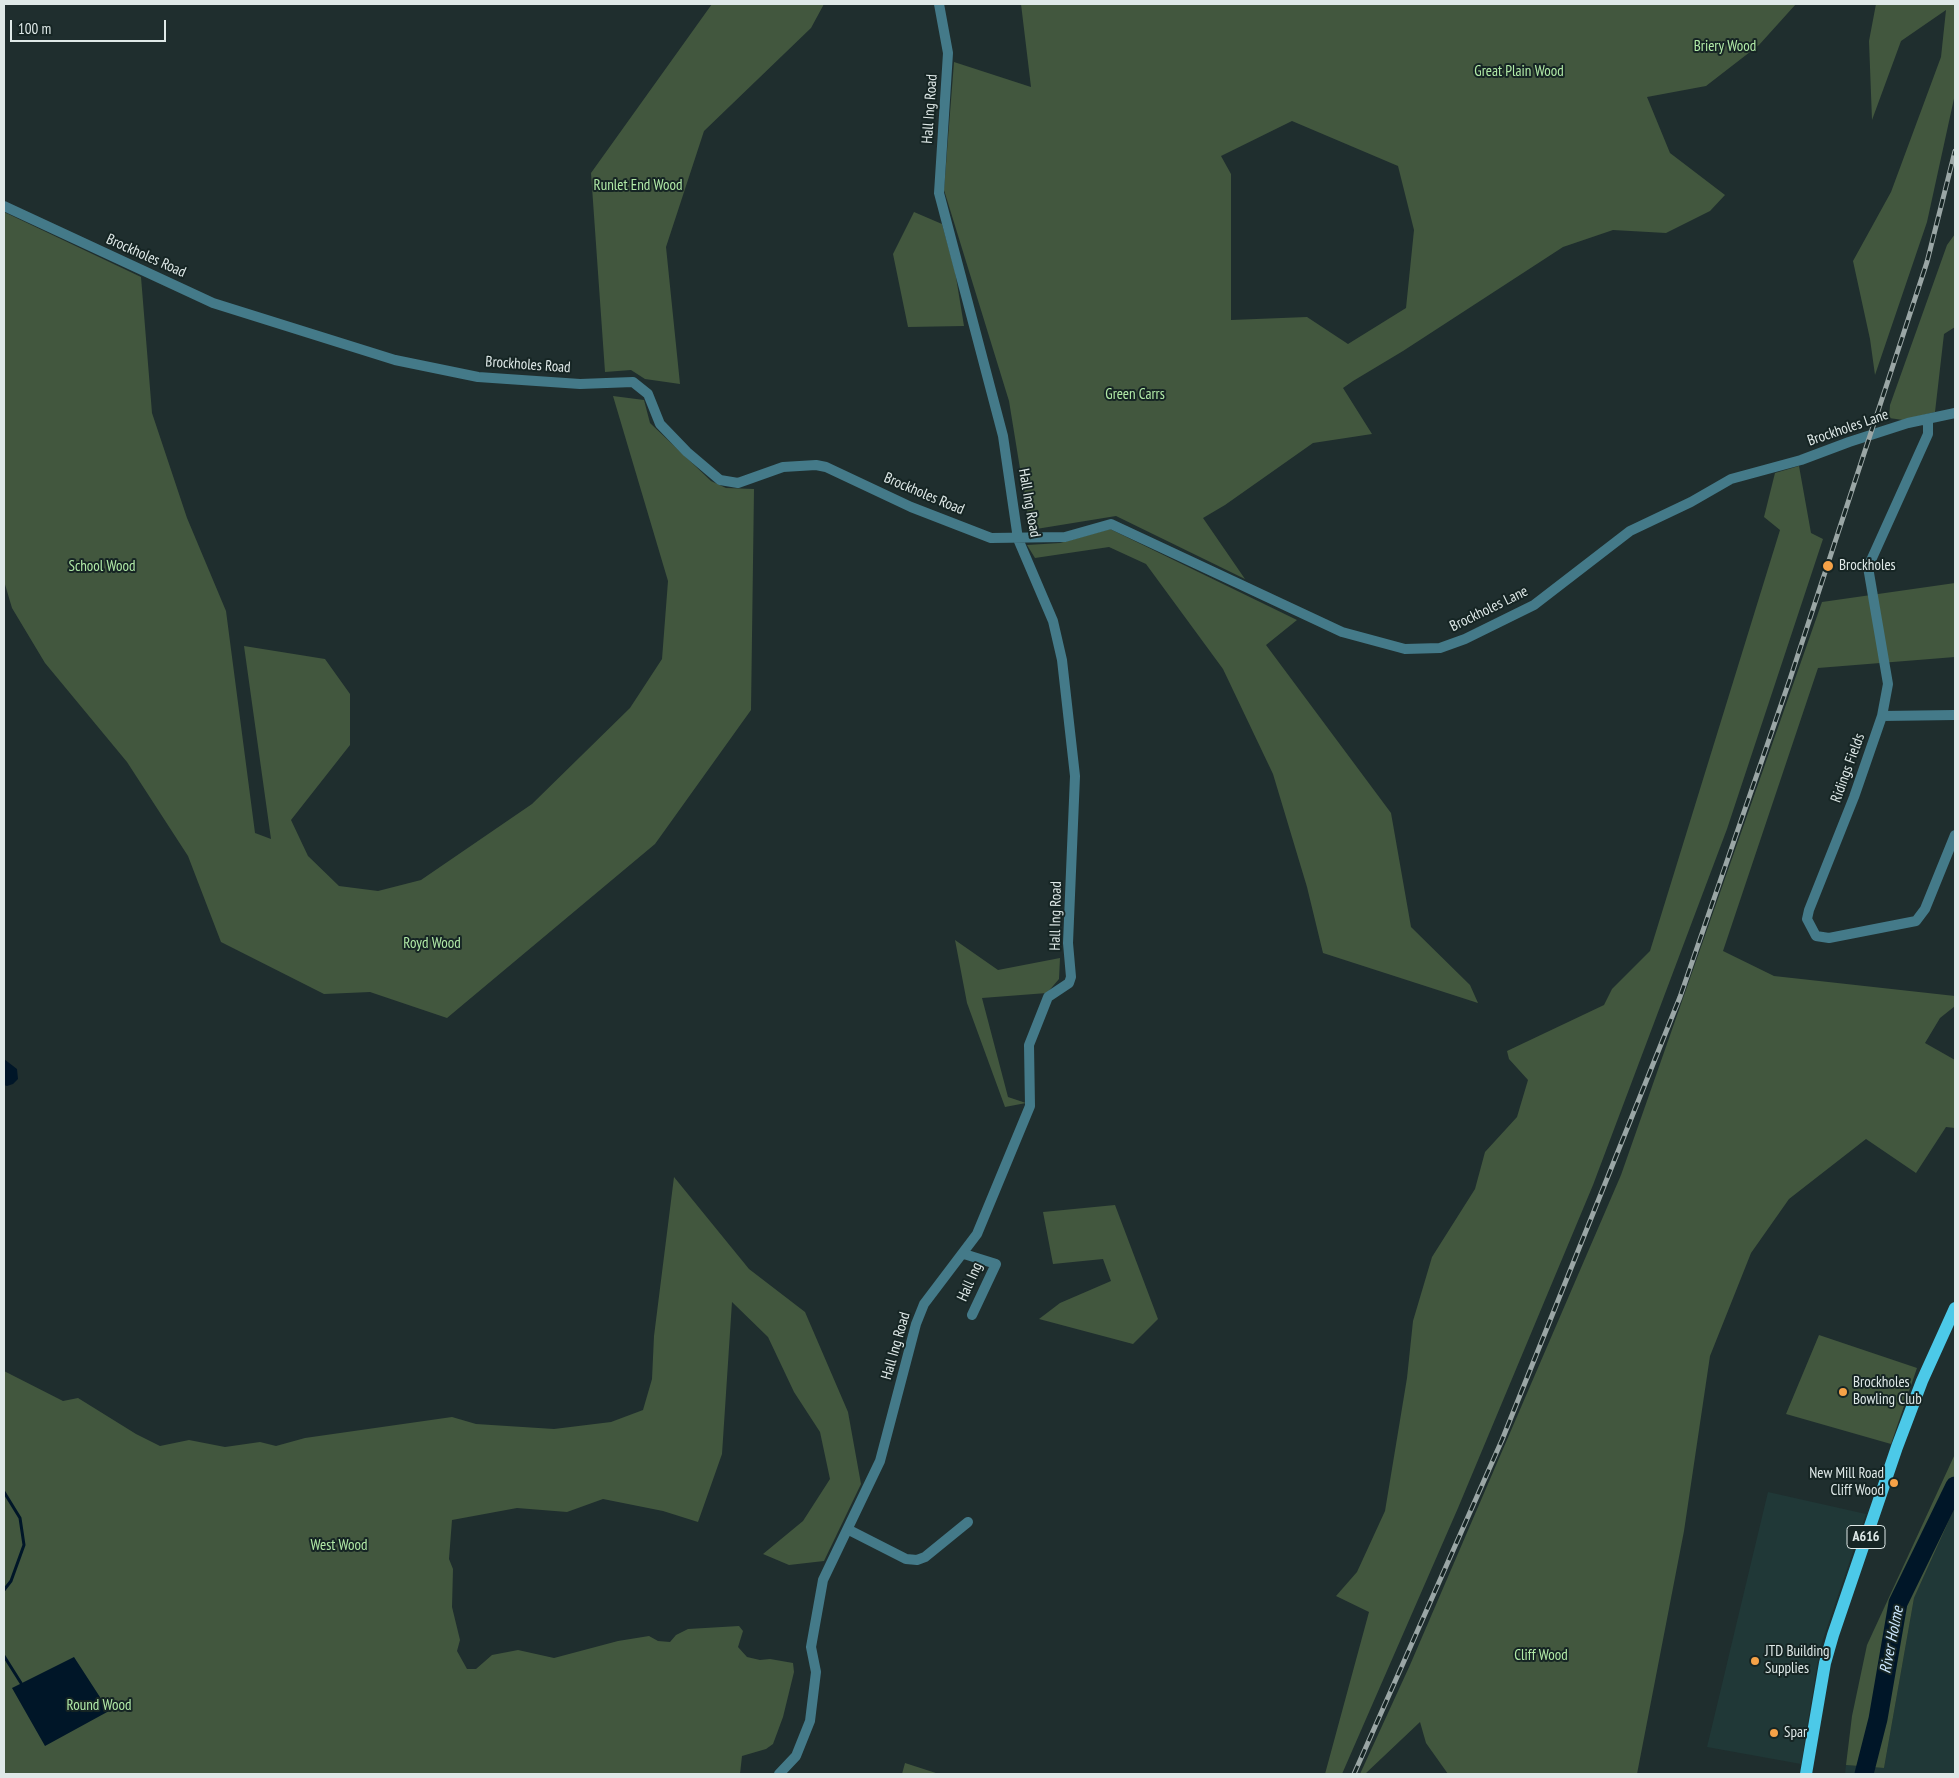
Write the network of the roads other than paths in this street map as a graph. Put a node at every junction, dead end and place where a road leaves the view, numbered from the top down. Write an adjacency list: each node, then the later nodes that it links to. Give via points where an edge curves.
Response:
1 (939, 4): 5 (street, Hall Ing Road, via 948,53 939,193 1003,436)
2 (4, 206): 5 (street, Brockholes Road, via 213,303 395,360 478,377 580,384 633,382 648,394 660,424 720,480 738,483 783,467 816,465 991,538)
3 (1955, 413): 4 (street, Brockholes Lane)
4 (1928, 419): 5 (street, Brockholes Lane, via 1848,442 1801,460 1732,478 1630,531 1534,605 1440,648 1405,649 1342,632 1111,524 1065,537); 7 (street, Ridings Fields, via 1928,434 1868,567 1888,684)
5 (1018, 539): 9 (street, Hall Ing Road, via 1053,621 1062,660 1075,776 1068,944 1071,977 1070,983 1048,997 1030,1044 1030,1106 977,1234)
6 (1955, 715): 7 (street)
7 (1882, 716): 8 (street, Ridings Fields, via 1809,910 1807,919 1816,936 1829,938 1916,922 1925,909)
8 (1955, 835)
9 (964, 1254): 11 (street, Hall Ing, via 996,1264); 13 (street, Hall Ing Road, via 922,1311 880,1461)
10 (1955, 1308): 15 (main road, A616, via 1897,1447 1833,1635 1825,1663)
11 (972, 1315)
12 (968, 1522): 13 (street, via 917,1560 906,1559)
13 (849, 1530): 14 (street, Hall Ing Road, via 823,1580 811,1648 816,1672 810,1720 796,1756)
14 (779, 1774)
15 (1806, 1774)

